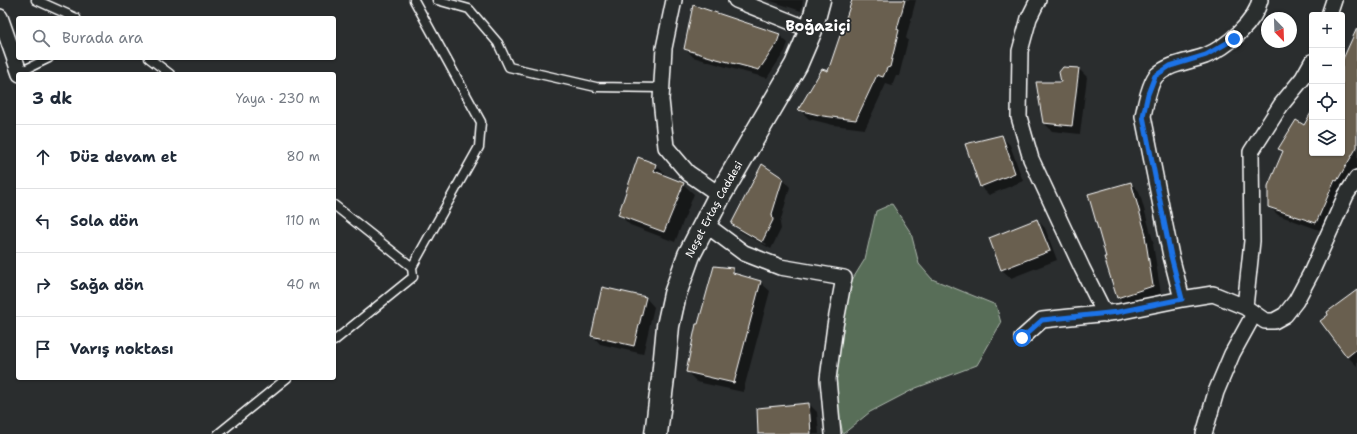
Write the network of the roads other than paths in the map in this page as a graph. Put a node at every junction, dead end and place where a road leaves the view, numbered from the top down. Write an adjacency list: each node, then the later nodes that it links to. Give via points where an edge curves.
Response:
1 (36, 0): 11 (lane)
2 (414, 0): 25 (lane, via 481,122 479,147)
3 (437, 0): 20 (lane, via 469,9 498,43 509,67 596,87)
4 (674, 0): 20 (street, via 664,48)
5 (736, 0): 13 (street)
6 (819, 0): 13 (main road, Neşet Ertaş Caddesi)
7 (1038, 0): 28 (street, via 1028,18 1020,51 1019,116 1032,159)
8 (1260, 0): 26 (street, via 1250,19 1234,39 1206,55 1170,66 1155,76 1148,94 1143,116)
9 (1334, 0): 10 (street)
10 (1330, 12)
11 (72, 16)
12 (0, 17): 17 (street)
13 (811, 30): 22 (main road, Neşet Ertaş Caddesi, via 779,96)
14 (45, 60): 18 (lane)
15 (152, 60): 19 (lane)
16 (1309, 67): 27 (street, via 1281,105 1252,152)
17 (20, 72)
18 (22, 72)
19 (167, 72)
20 (662, 88): 22 (street, via 666,148 688,173)
21 (1357, 178): 27 (street, via 1346,195 1311,273 1285,315 1274,321 1265,321)
22 (720, 195): 24 (main road, Neşet Ertaş Caddesi)
23 (336, 207): 25 (lane)
24 (705, 224): 33 (main road, Neşet Ertaş Caddesi, via 689,254 675,294 668,326); 34 (street, via 744,253 780,267 844,278 828,379)
25 (412, 267): 30 (lane, via 413,277)
26 (1182, 299): 27 (street, via 1213,294); 28 (street)
27 (1249, 310): 35 (street, via 1216,392)
28 (1105, 314): 29 (street, via 1042,320)
29 (1022, 338)
30 (336, 339)
31 (286, 380): 32 (lane)
32 (218, 434)
33 (656, 434)
34 (833, 434)
35 (1204, 434)

